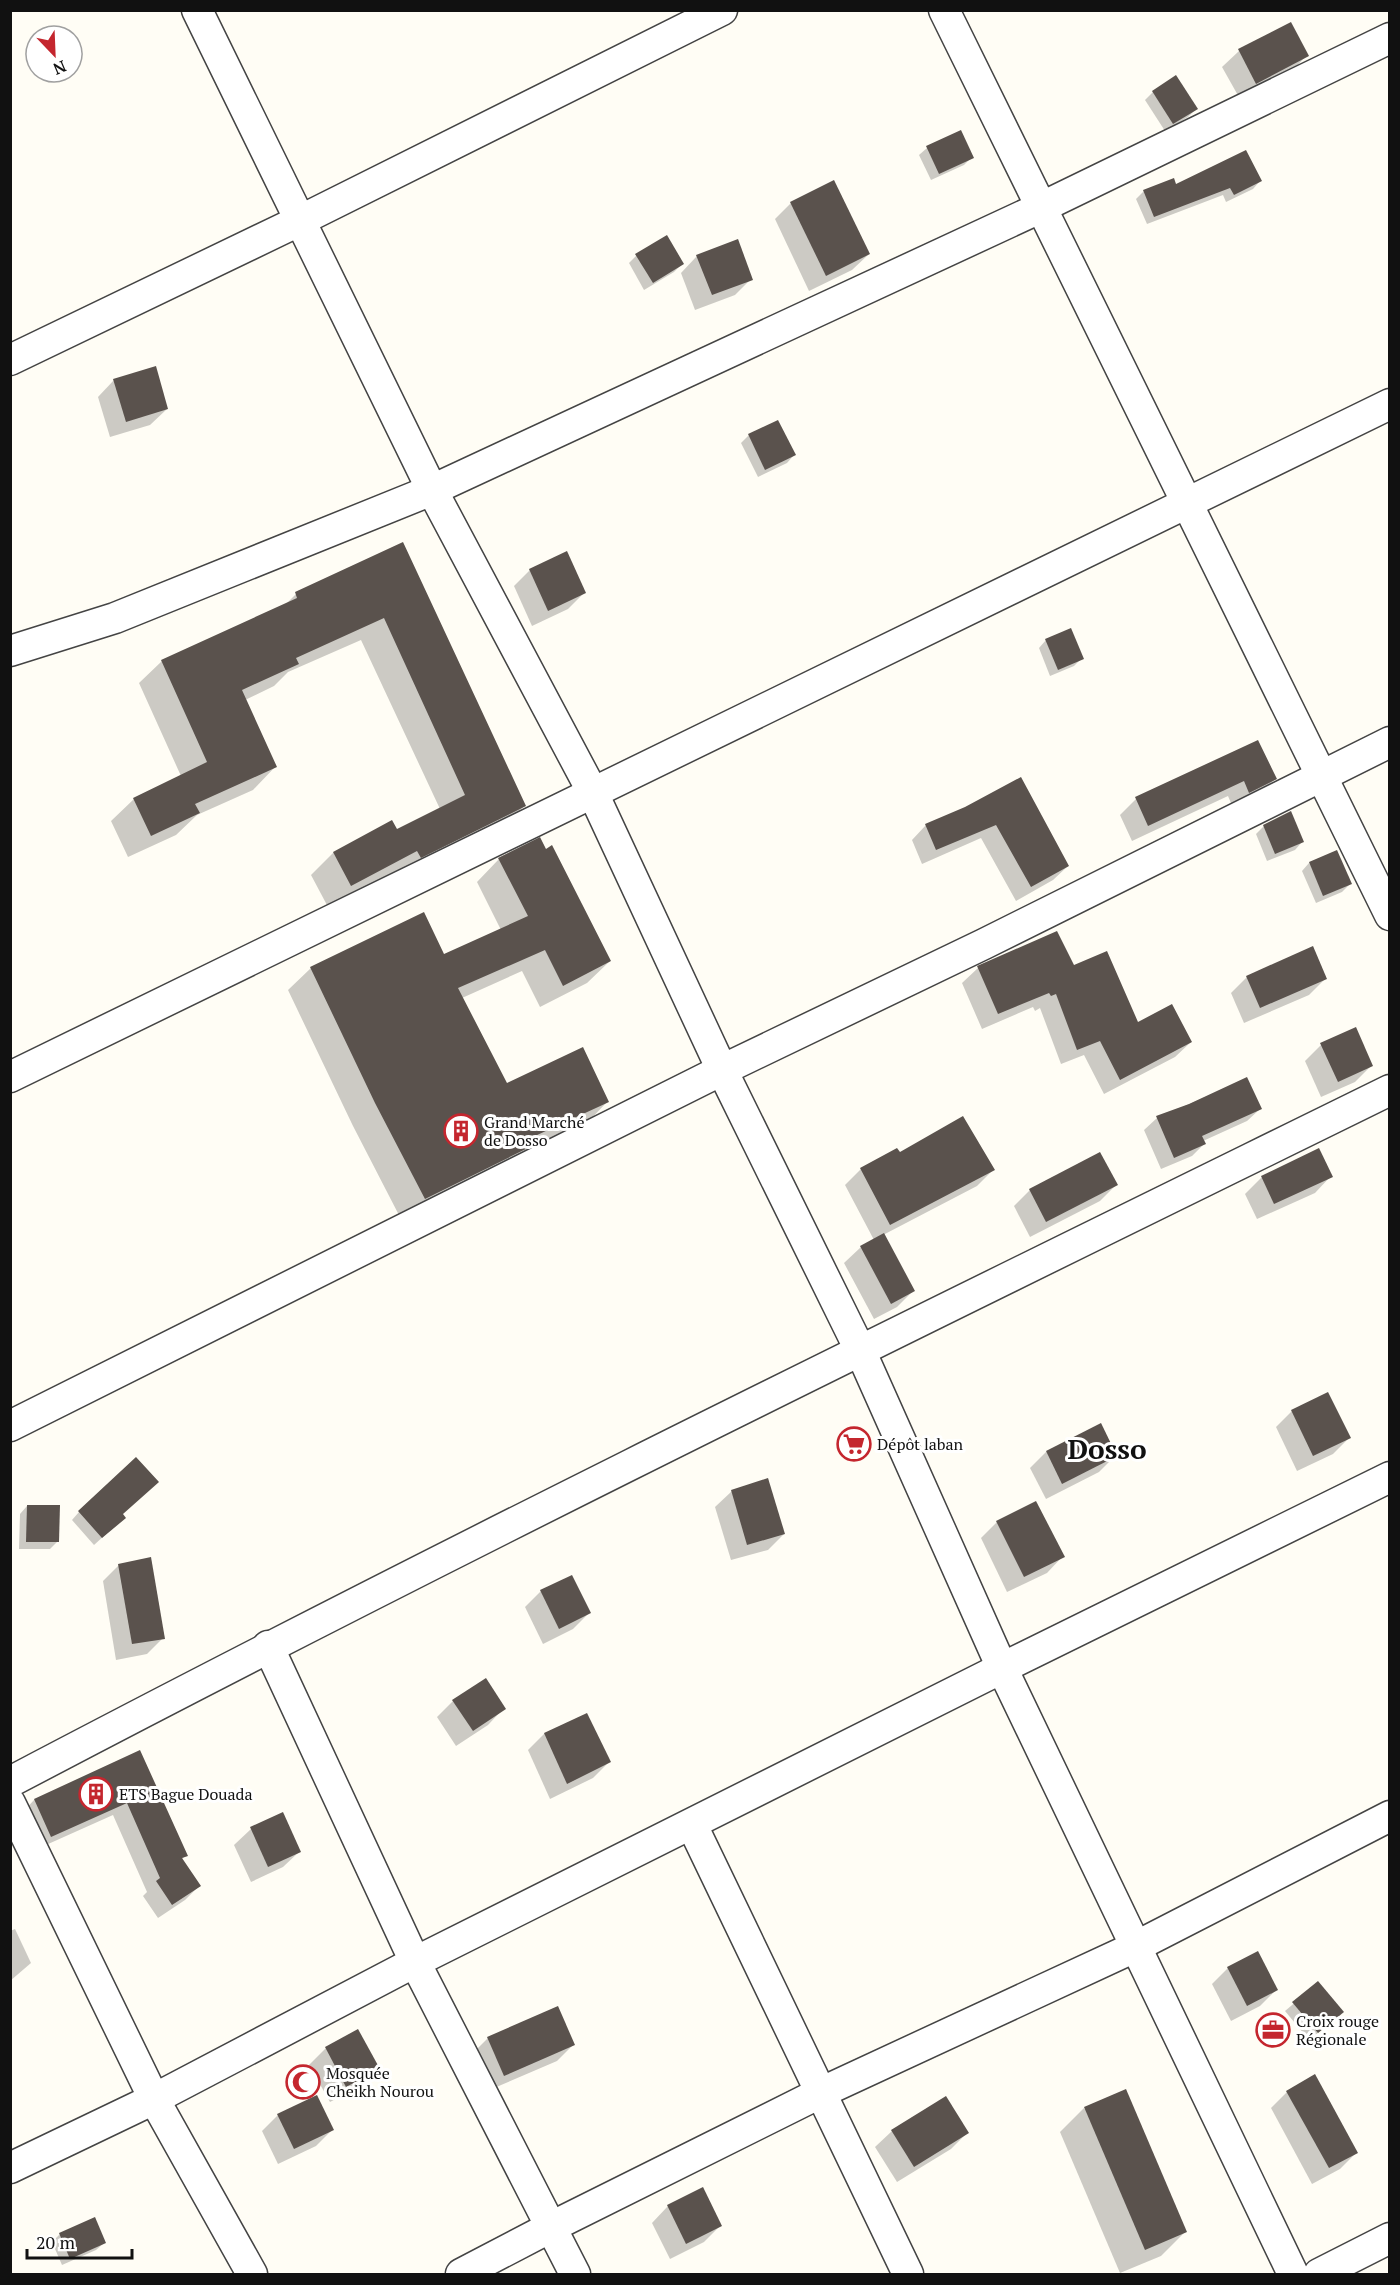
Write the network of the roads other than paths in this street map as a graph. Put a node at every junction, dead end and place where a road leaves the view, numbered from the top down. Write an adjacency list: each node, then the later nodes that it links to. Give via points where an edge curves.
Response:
1 (197, 10): 6 (street)
2 (722, 10): 6 (street)
3 (944, 10): 5 (street)
4 (1389, 38): 5 (street)
5 (1042, 207): 9 (street); 10 (street)
6 (301, 220): 7 (street); 9 (street)
7 (10, 360)
8 (1389, 404): 10 (street)
9 (432, 490): 11 (street, via 116,618); 14 (street)
10 (1188, 504): 13 (street); 14 (street)
11 (10, 651)
12 (1389, 742): 13 (street)
13 (1321, 776): 15 (street); 16 (street)
14 (592, 791): 16 (street); 17 (street)
15 (1389, 915)
16 (722, 1070): 19 (street); 20 (street)
17 (10, 1077)
18 (1389, 1090): 19 (street)
19 (860, 1350): 22 (street); 23 (street)
20 (10, 1426)
21 (1389, 1477): 23 (street)
22 (268, 1646): 24 (street); 29 (street)
23 (1002, 1668): 27 (street); 28 (street)
24 (10, 1782)
25 (10, 1803): 31 (street)
26 (1389, 1816): 28 (street)
27 (692, 1825): 29 (street); 30 (street)
28 (1135, 1947): 30 (street); 39 (street)
29 (415, 1962): 31 (street); 33 (street)
30 (820, 2093): 33 (street); 38 (street)
31 (154, 2099): 32 (street); 35 (street)
32 (10, 2168)
33 (551, 2227): 36 (street); 37 (street)
34 (1389, 2238): 40 (street)
35 (252, 2274)
36 (461, 2274)
37 (575, 2274)
38 (908, 2274)
39 (1293, 2274)
40 (1319, 2274)

